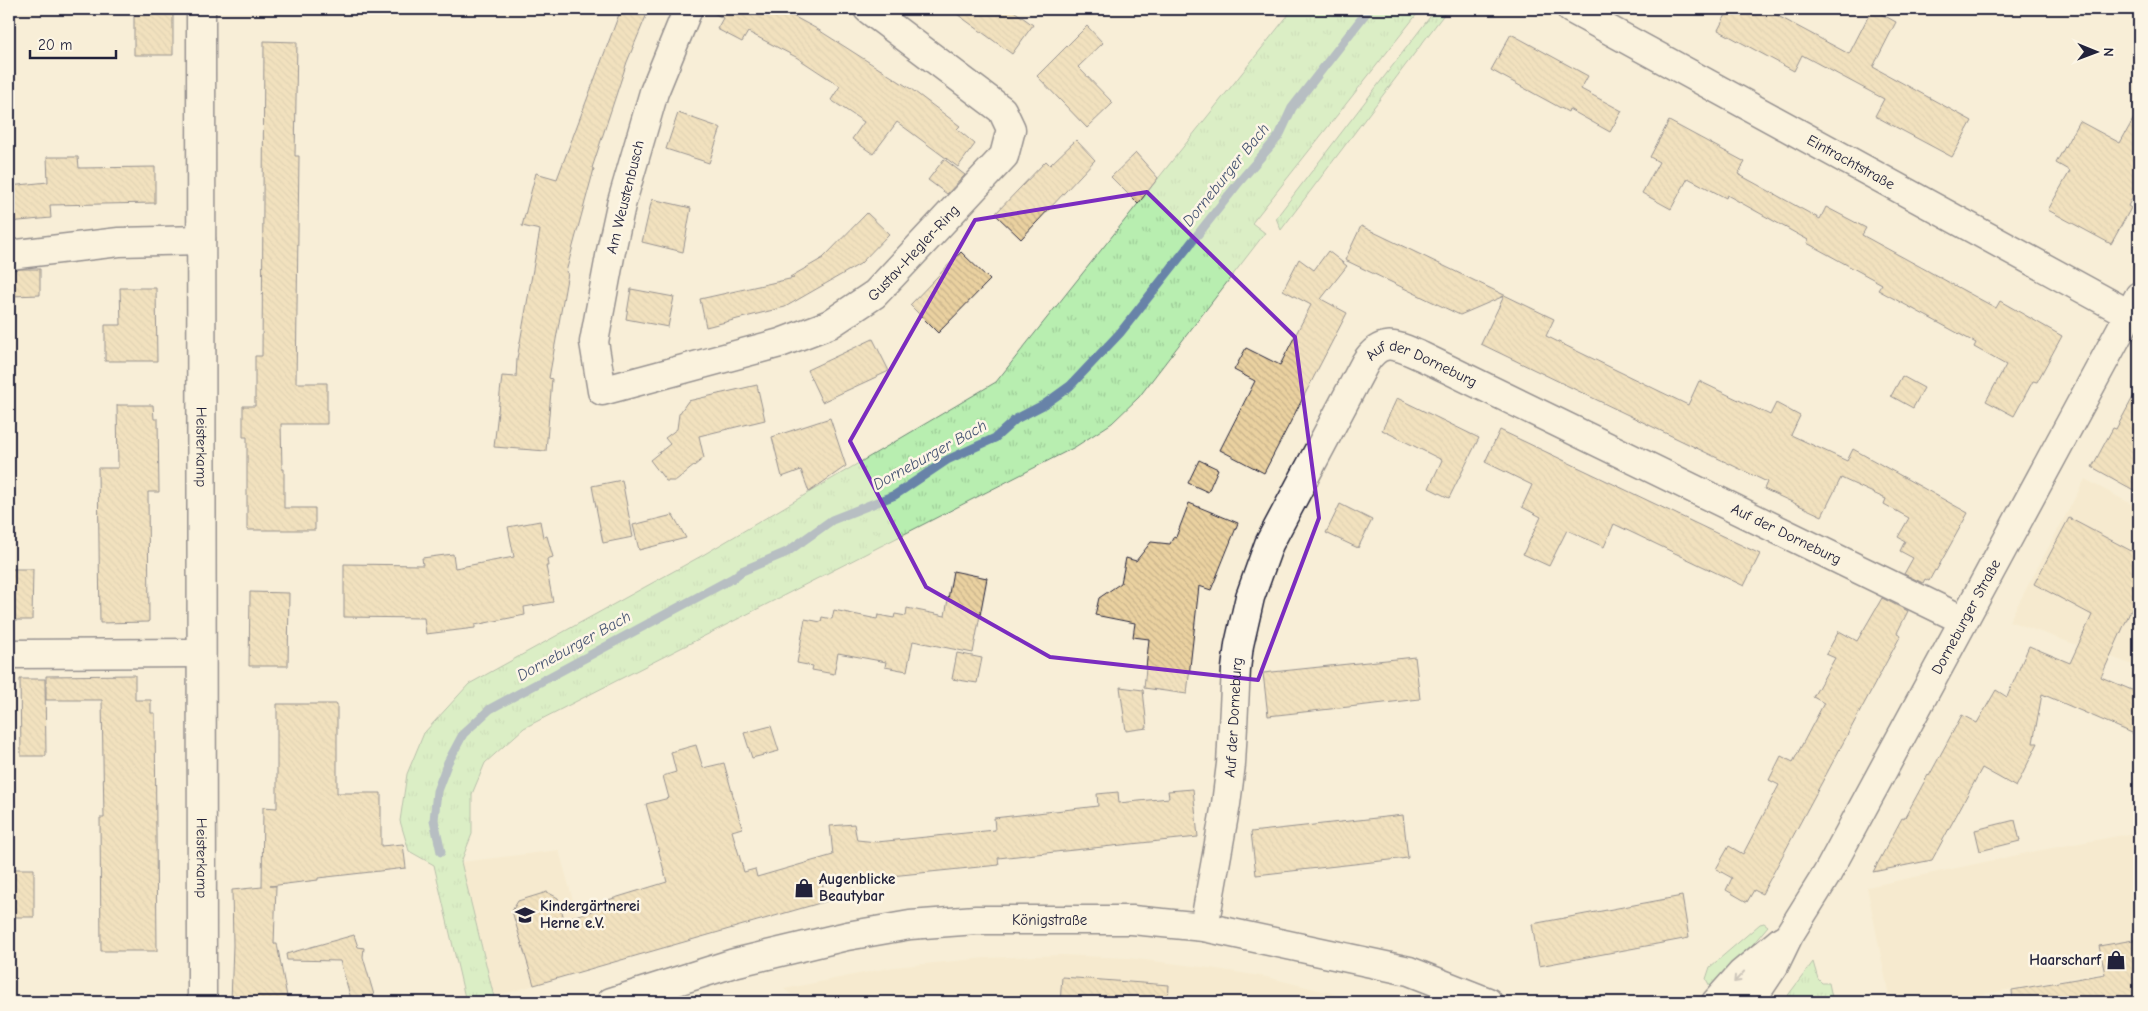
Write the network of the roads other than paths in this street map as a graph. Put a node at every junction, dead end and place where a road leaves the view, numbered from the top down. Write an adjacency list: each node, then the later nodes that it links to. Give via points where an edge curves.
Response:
1 (201, 9): 5 (street, Heisterkamp)
2 (688, 9): 8 (street, Am Weustenbusch, via 654,92 613,242 594,342)
3 (868, 9): 8 (street, Gustav-Hegler-Ring, via 1002,110 1011,129 1004,156 875,294 838,320 780,343)
4 (1571, 9): 7 (street, Eintrachtstraße)
5 (201, 240): 6 (street, via 119,242); 10 (street, Heisterkamp)
6 (9, 255)
7 (2134, 305): 9 (street, Dorneburger Straße)
8 (602, 391)
9 (1963, 620): 12 (street, Auf der Dorneburg, via 1422,356 1396,347 1381,346 1365,363 1273,535 1258,570 1239,644 1231,764); 13 (street, Dorneburger Straße, via 1827,874)
10 (201, 653): 11 (street); 15 (street, Heisterkamp)
11 (9, 654)
12 (1204, 927): 14 (street, Königstraße, via 1132,920 976,920 910,925 847,936 734,963); 17 (street, Königstraße, via 1409,971)
13 (1789, 935): 18 (street, Dorneburger Straße, one-way to 18, via 1741,974); 19 (street, Dorneburger Straße, via 1774,966)
14 (651, 997): 16 (street, Königstraße)
15 (202, 1002)
16 (611, 1002)
17 (1488, 1002)
18 (1716, 1002)
19 (1750, 1002)

